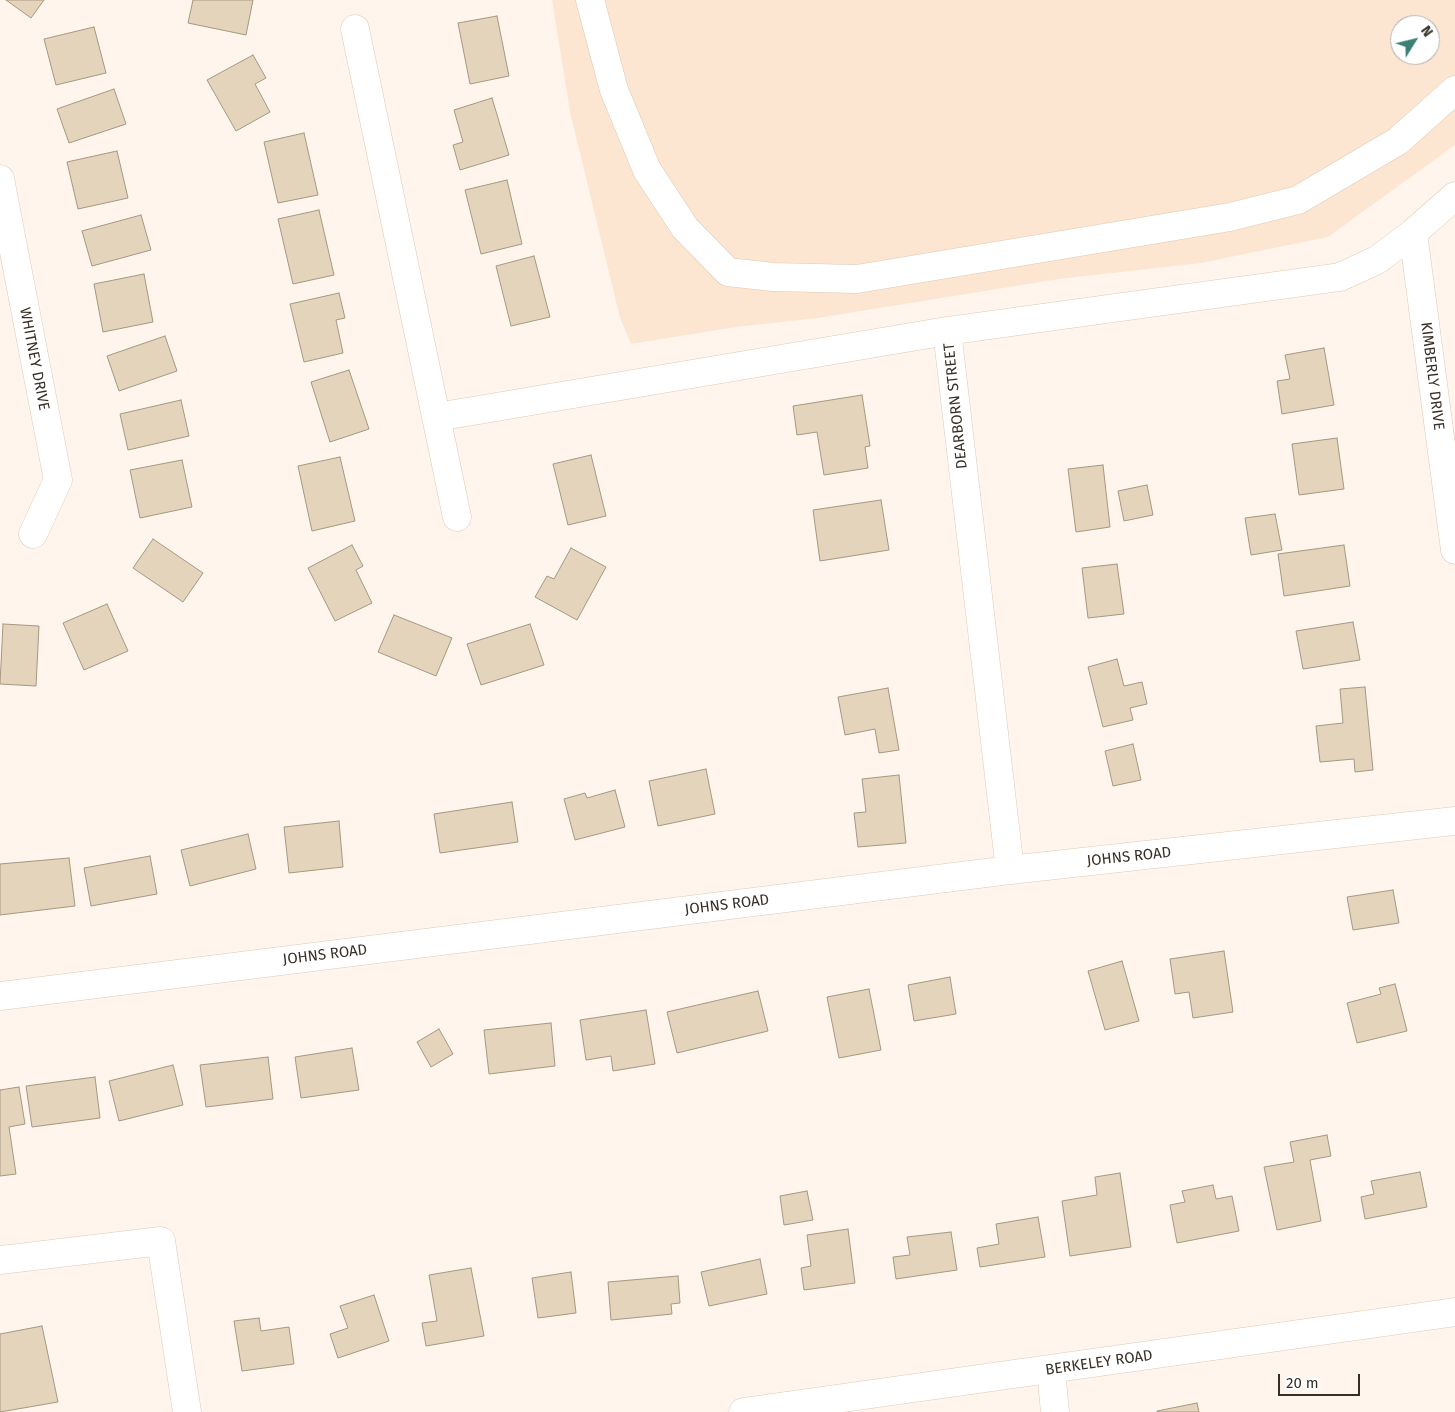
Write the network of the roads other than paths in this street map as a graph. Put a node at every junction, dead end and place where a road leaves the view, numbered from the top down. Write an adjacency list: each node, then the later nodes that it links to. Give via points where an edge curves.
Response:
1 (590, 0): 3 (street, via 617,99 647,170 685,228 728,272 773,277 857,279 1230,217 1298,200 1398,141)
2 (354, 29): 8 (street)
3 (1455, 90)
4 (0, 179): 10 (street, WHITNEY DRIVE, via 58,480)
5 (1455, 196): 6 (street, DEARBORN STREET)
6 (1413, 233): 7 (street, DEARBORN STREET, via 1377,260 1340,277); 11 (street, KIMBERLY DRIVE)
7 (948, 332): 8 (street); 13 (street, DEARBORN STREET)
8 (437, 417): 9 (street)
9 (457, 517)
10 (33, 534)
11 (1455, 550)
12 (1455, 821): 13 (street, JOHNS ROAD)
13 (1010, 870): 14 (street, JOHNS ROAD)
14 (0, 996)
15 (0, 1260): 18 (street, via 160,1241)
16 (1455, 1312): 17 (street, BERKELEY ROAD)
17 (1050, 1370): 19 (street, BERKELEY ROAD); 20 (street)
18 (187, 1412)
19 (744, 1412)
20 (1055, 1412)

